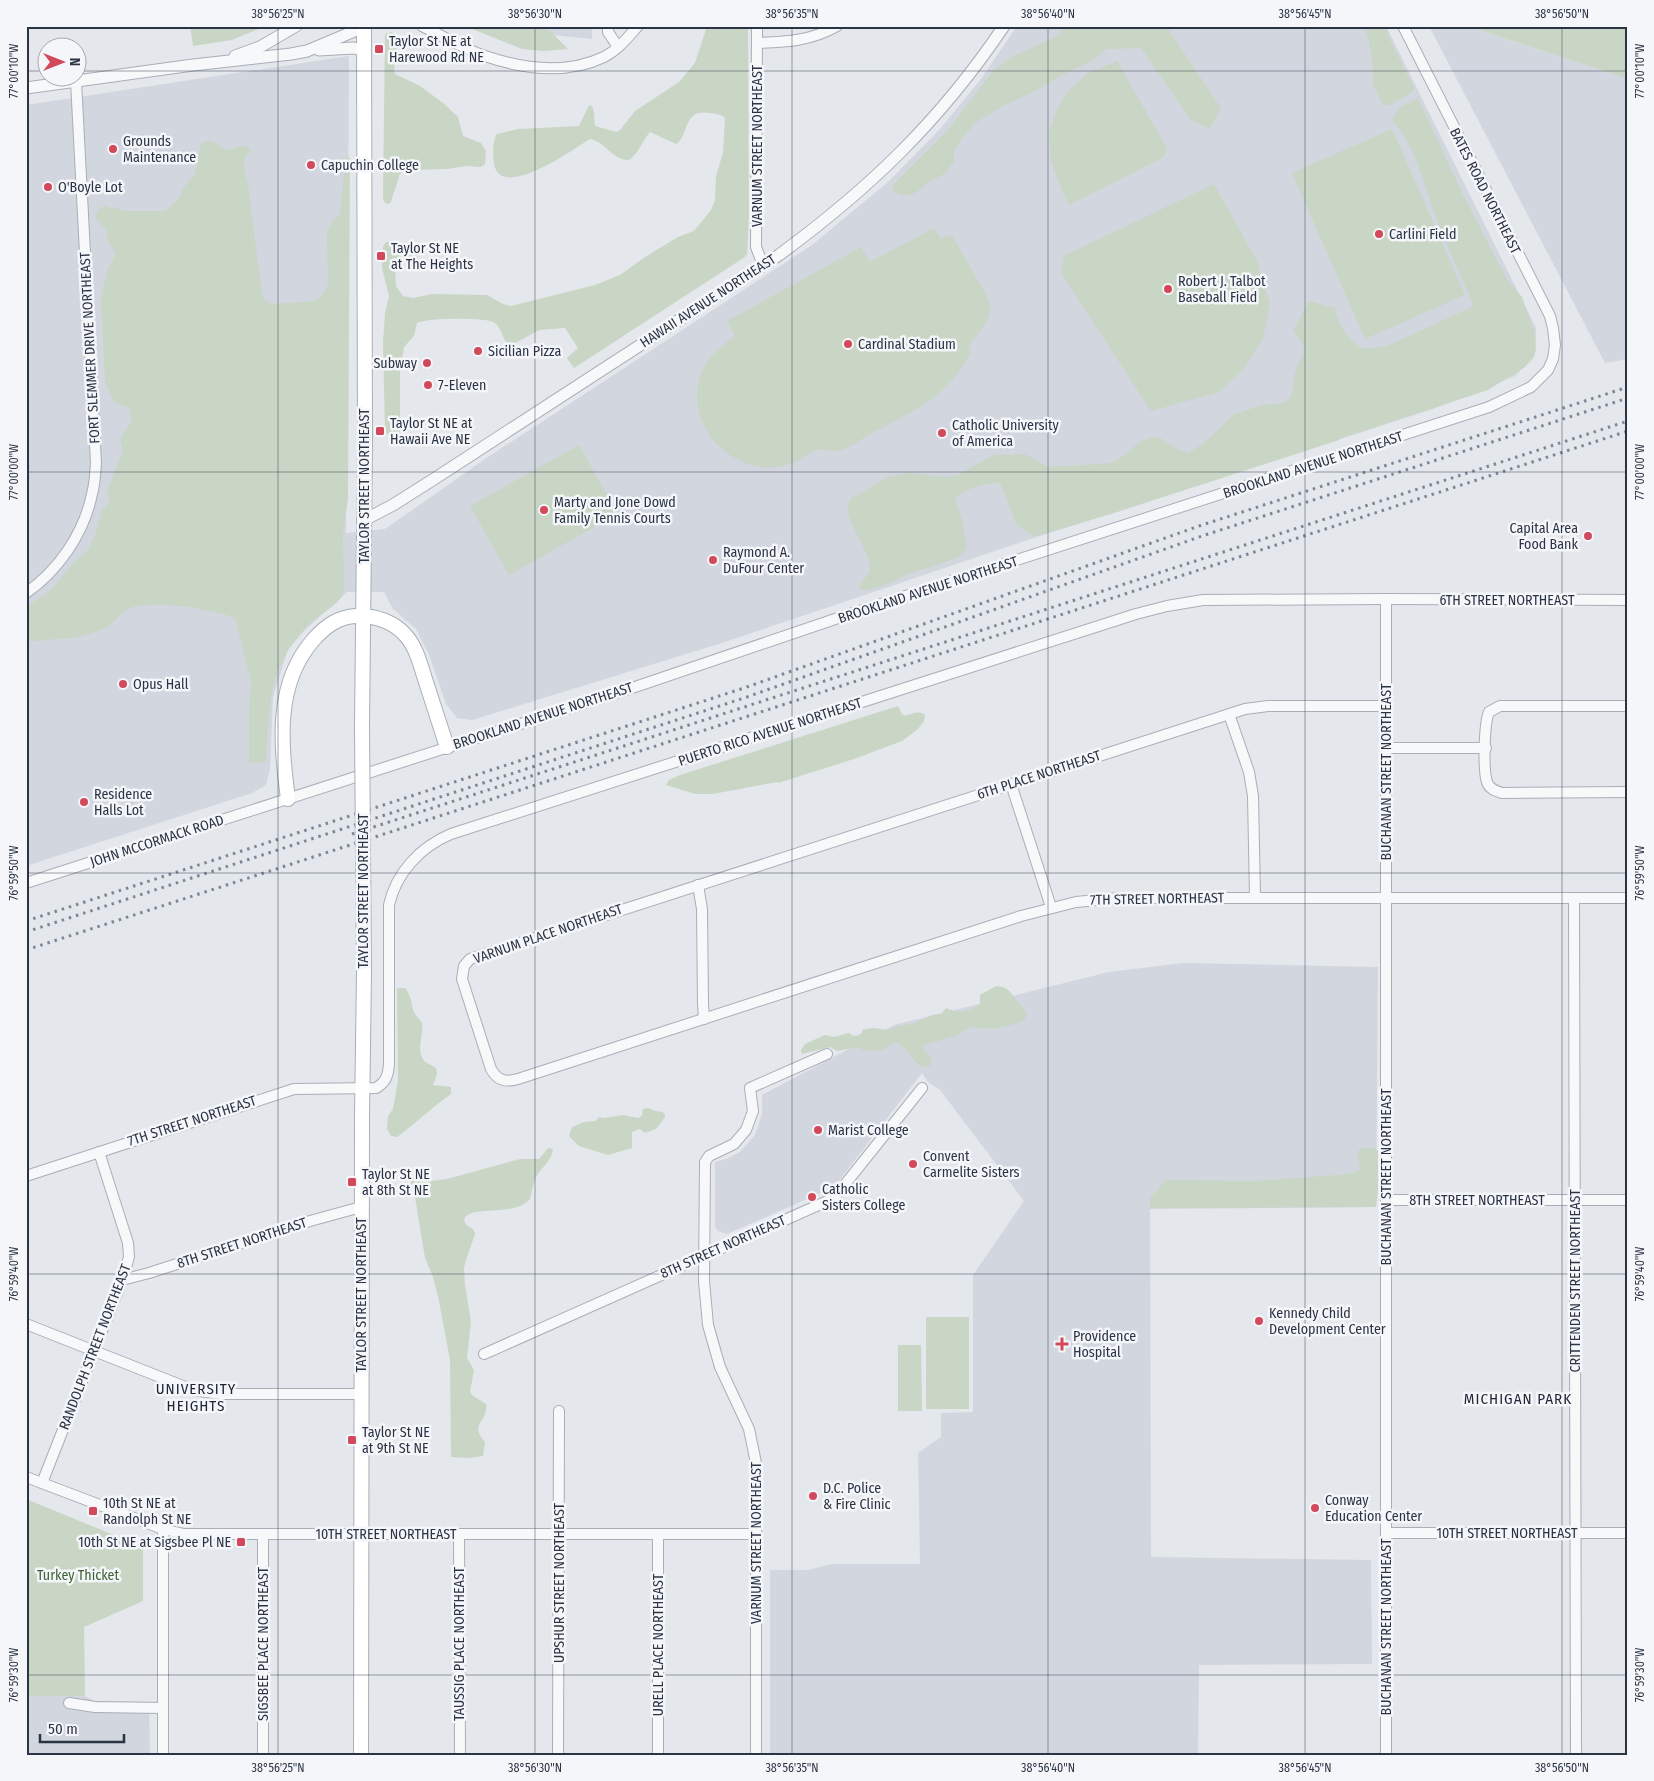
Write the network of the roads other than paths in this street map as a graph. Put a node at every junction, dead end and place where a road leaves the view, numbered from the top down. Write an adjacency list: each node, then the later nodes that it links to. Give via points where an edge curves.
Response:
1 (296, 26): 14 (street, via 260,47)
2 (364, 26): 12 (main road, TAYLOR STREET NORTHEAST); 13 (street)
3 (422, 26): 11 (street, via 484,56 530,68 566,69 604,57)
4 (608, 26): 11 (street, via 608,32)
5 (638, 26): 11 (street)
6 (757, 26): 10 (street, VARNUM STREET NORTHEAST)
7 (837, 26): 10 (street, via 801,40)
8 (1004, 26): 17 (street, HAWAII AVENUE NORTHEAST, via 954,95 892,162 834,213)
9 (1403, 26): 18 (street, BATES ROAD NORTHEAST, via 1550,316 1554,333)
10 (757, 43): 17 (street, VARNUM STREET NORTHEAST, via 756,247)
11 (618, 47)
12 (365, 50): 13 (street); 19 (main road, TAYLOR STREET NORTHEAST)
13 (308, 51): 14 (street)
14 (222, 62): 15 (street)
15 (88, 79)
16 (76, 88): 20 (street, FORT SLEMMER DRIVE NORTHEAST, via 96,463 84,521 71,546)
17 (763, 265): 19 (street, HAWAII AVENUE NORTHEAST, via 430,482)
18 (1553, 359): 27 (street, BROOKLAND AVENUE NORTHEAST, via 1545,375 1531,388 1490,406)
19 (364, 520): 23 (main road, TAYLOR STREET NORTHEAST)
20 (26, 593)
21 (1386, 599): 22 (street, 6TH STREET NORTHEAST); 24 (street, BUCHANAN STREET NORTHEAST); 42 (street, PUERTO RICO AVENUE NORTHEAST, via 1203,600 1167,606 441,838 412,862 392,893 389,905 388,1076 376,1088)
22 (1628, 600)
23 (363, 616): 27 (main road, via 394,626 410,641); 32 (main road, via 345,618 329,625 307,648 291,674 284,711); 42 (main road, TAYLOR STREET NORTHEAST, bridge)
24 (1386, 706): 26 (street, 6TH PLACE NORTHEAST, via 1268,706); 28 (street, BUCHANAN STREET NORTHEAST)
25 (1628, 706): 29 (street, via 1495,707 1488,712 1486,719)
26 (1229, 714): 30 (street, 6TH PLACE NORTHEAST); 35 (street, via 1254,796)
27 (447, 747): 32 (street, BROOKLAND AVENUE NORTHEAST)
28 (1386, 748): 29 (street); 36 (street, BUCHANAN STREET NORTHEAST)
29 (1486, 748): 31 (street, via 1487,783 1502,793)
30 (1011, 784): 34 (street, 6TH PLACE NORTHEAST); 39 (street)
31 (1628, 792)
32 (288, 799): 33 (street, JOHN MCCORMACK ROAD)
33 (26, 883)
34 (698, 885): 40 (street, via 702,909); 40 (street, VARNUM PLACE NORTHEAST, via 470,959 464,966 462,979 491,1069 504,1081)
35 (1255, 898): 36 (street, 7TH STREET NORTHEAST); 39 (street, 7TH STREET NORTHEAST, via 1103,899)
36 (1386, 898): 37 (street, 7TH STREET NORTHEAST); 46 (street, BUCHANAN STREET NORTHEAST)
37 (1574, 898): 38 (street, 7TH STREET NORTHEAST); 47 (street, CRITTENDEN STREET NORTHEAST)
38 (1628, 898)
39 (1052, 908): 40 (street, 7TH STREET NORTHEAST)
40 (704, 1019)
41 (827, 1054): 50 (street, VARNUM STREET NORTHEAST, via 750,1088 753,1111 746,1130 734,1144 706,1159)
42 (362, 1088): 44 (street, 7TH STREET NORTHEAST, via 294,1089); 49 (main road, TAYLOR STREET NORTHEAST)
43 (922, 1088): 50 (street, 8TH STREET NORTHEAST, via 838,1194)
44 (99, 1152): 45 (street, 7TH STREET NORTHEAST); 51 (street, RANDOLPH STREET NORTHEAST, via 128,1243 129,1257)
45 (26, 1176)
46 (1386, 1200): 47 (street, 8TH STREET NORTHEAST); 60 (street, BUCHANAN STREET NORTHEAST)
47 (1575, 1200): 48 (street, 8TH STREET NORTHEAST); 61 (street, CRITTENDEN STREET NORTHEAST)
48 (1628, 1200)
49 (361, 1208): 51 (street, 8TH STREET NORTHEAST); 55 (main road, TAYLOR STREET NORTHEAST)
50 (704, 1255): 54 (street, 8TH STREET NORTHEAST); 67 (street, VARNUM STREET NORTHEAST, via 705,1303 712,1342 725,1378 748,1424 755,1453)
51 (122, 1280): 53 (street, RANDOLPH STREET NORTHEAST)
52 (26, 1324): 53 (street)
53 (93, 1351): 55 (street, via 204,1392); 58 (street, RANDOLPH STREET NORTHEAST)
54 (484, 1354)
55 (361, 1394): 64 (main road, TAYLOR STREET NORTHEAST)
56 (559, 1410): 66 (street, UPSHUR STREET NORTHEAST)
57 (26, 1477): 58 (street, 10TH STREET NORTHEAST)
58 (42, 1483): 59 (street, 10TH STREET NORTHEAST)
59 (163, 1529): 63 (street, 10TH STREET NORTHEAST, via 190,1534); 70 (street)
60 (1386, 1533): 61 (street, 10TH STREET NORTHEAST); 78 (street, BUCHANAN STREET NORTHEAST)
61 (1575, 1533): 62 (street, 10TH STREET NORTHEAST); 79 (street, CRITTENDEN STREET NORTHEAST)
62 (1628, 1533)
63 (263, 1534): 64 (street, 10TH STREET NORTHEAST); 72 (street, SIGSBEE PLACE NORTHEAST)
64 (361, 1534): 65 (street, 10TH STREET NORTHEAST); 73 (main road, TAYLOR STREET NORTHEAST)
65 (459, 1534): 66 (street, 10TH STREET NORTHEAST); 74 (street, TAUSSIG PLACE NORTHEAST)
66 (559, 1534): 68 (street, 10TH STREET NORTHEAST); 75 (street, UPSHUR STREET NORTHEAST)
67 (757, 1534): 68 (street, 10TH STREET NORTHEAST); 77 (street, VARNUM STREET NORTHEAST)
68 (658, 1535): 76 (street, URELL PLACE NORTHEAST)
69 (69, 1702): 70 (street, via 96,1707)
70 (163, 1708): 71 (street)
71 (163, 1755)
72 (262, 1755)
73 (361, 1755)
74 (460, 1755)
75 (558, 1755)
76 (658, 1755)
77 (756, 1755)
78 (1386, 1755)
79 (1576, 1755)

